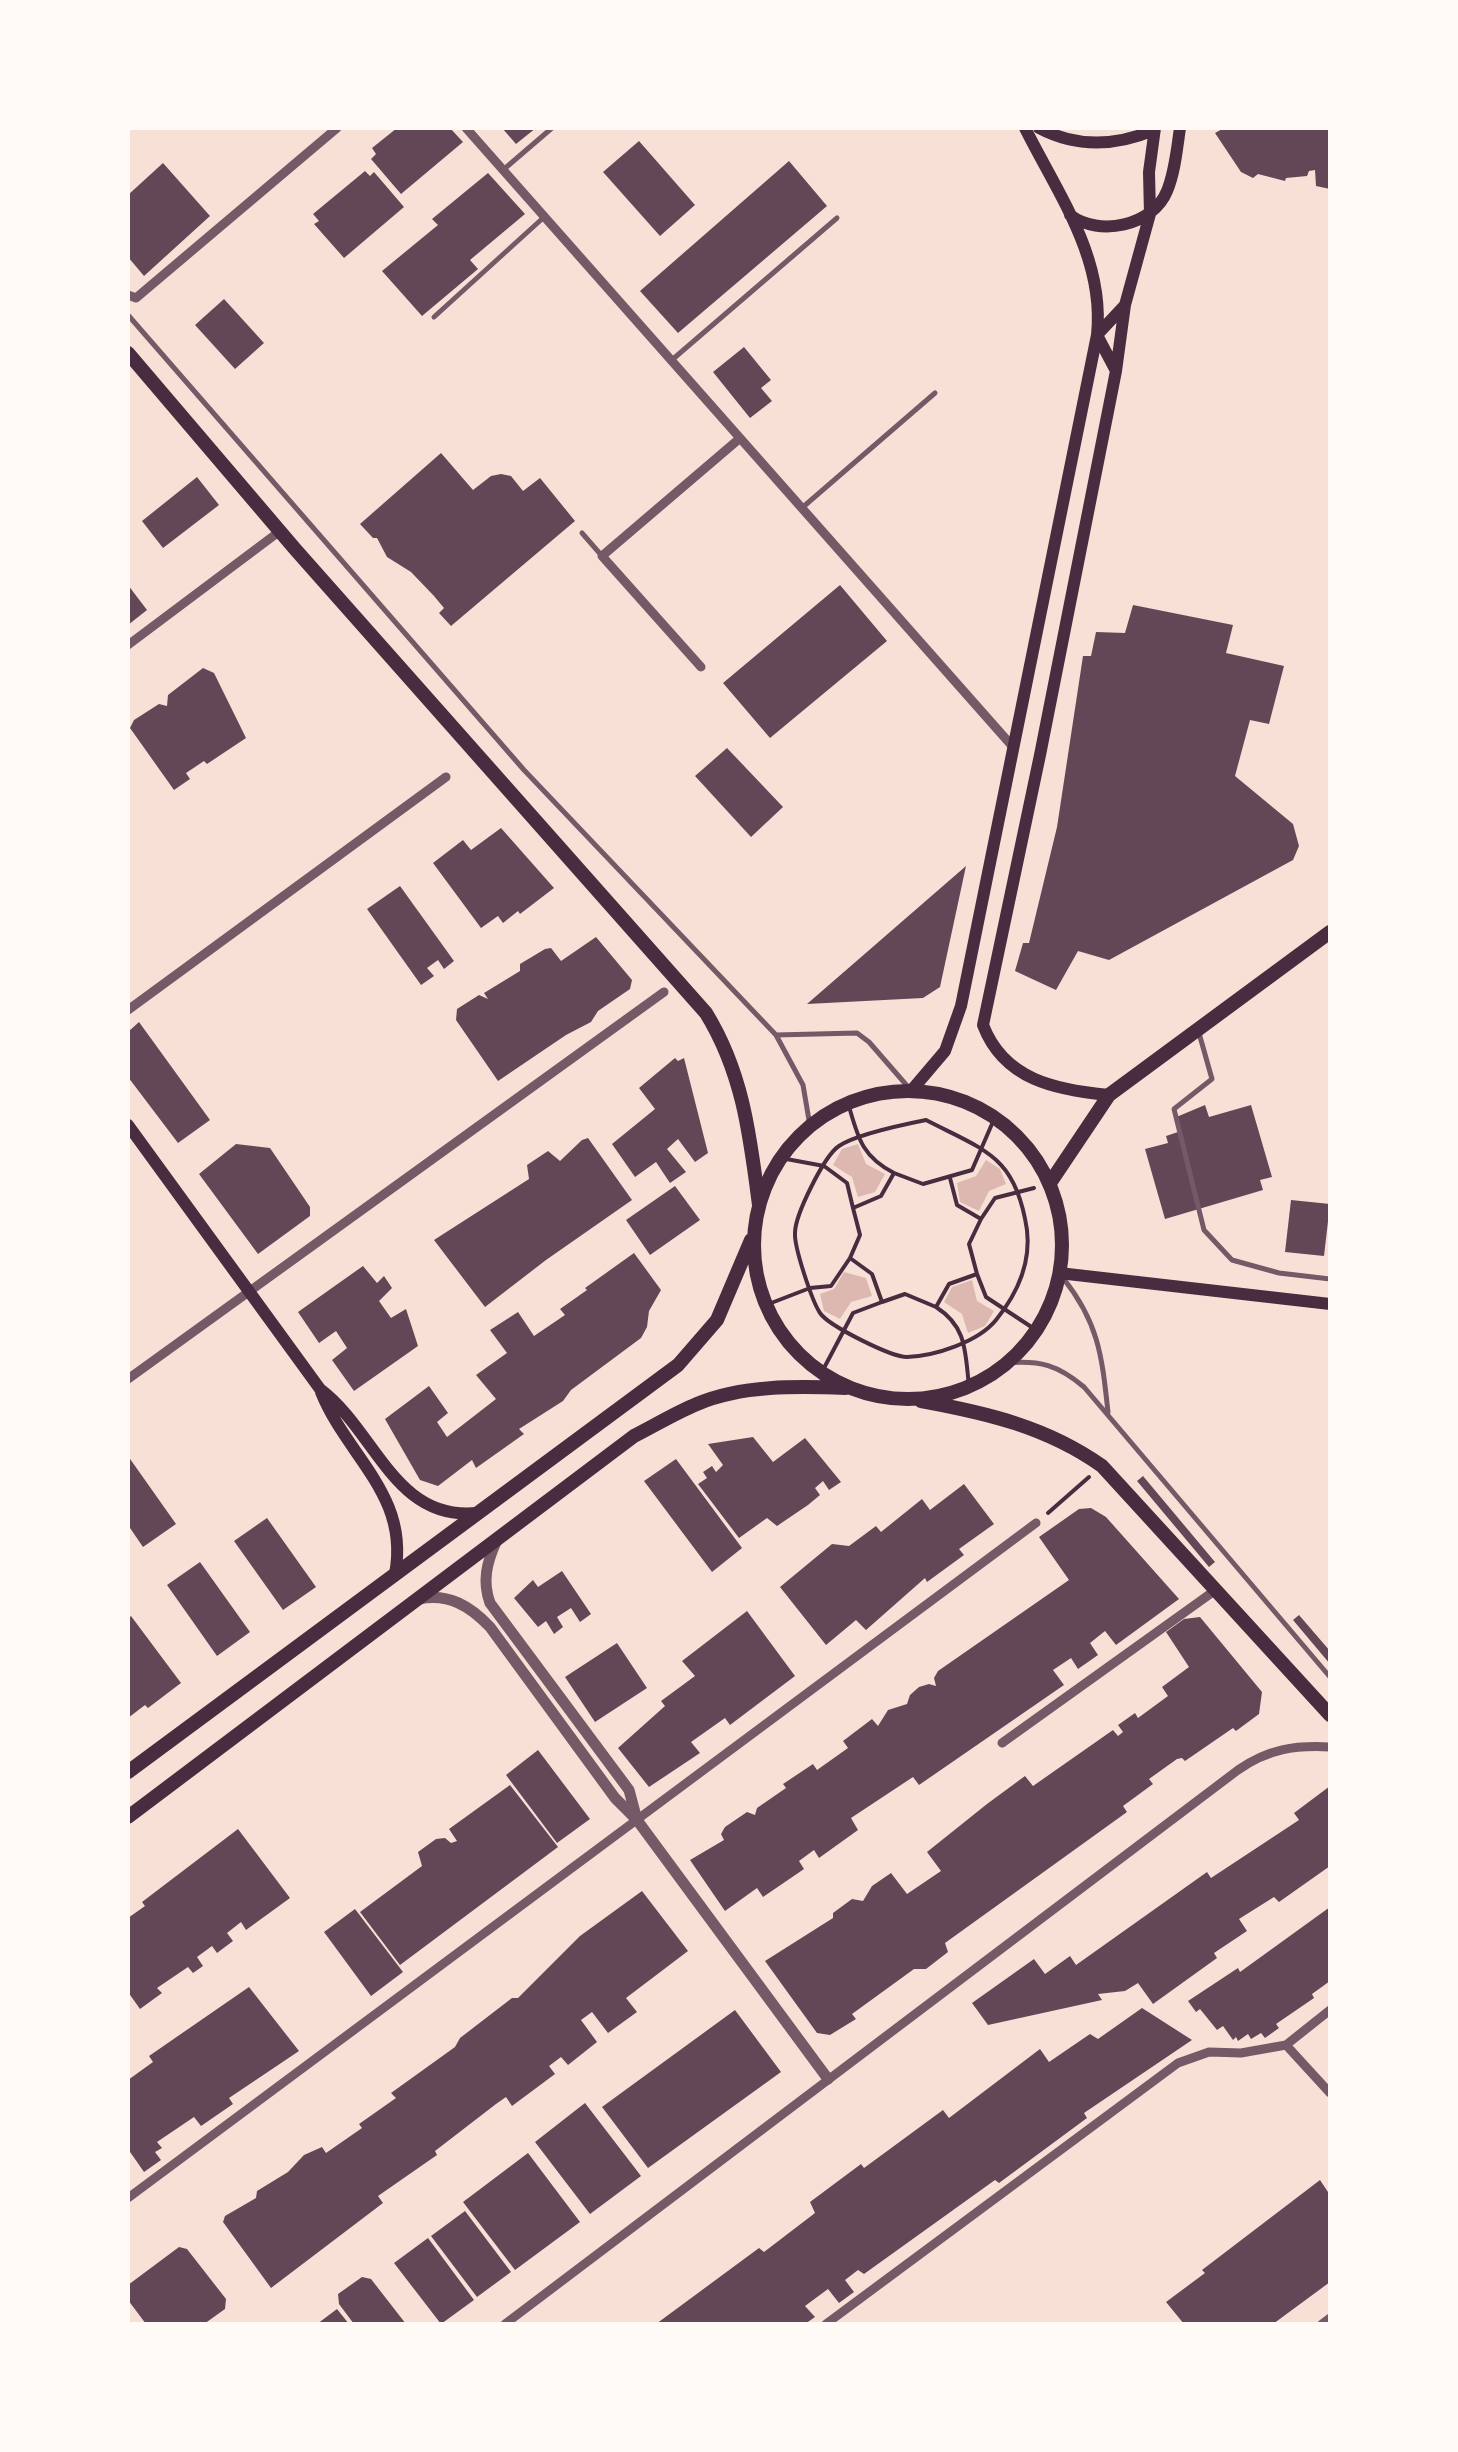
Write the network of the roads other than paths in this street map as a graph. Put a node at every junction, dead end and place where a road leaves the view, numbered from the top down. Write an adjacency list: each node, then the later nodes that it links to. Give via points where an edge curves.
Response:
1 (337, 128): 15 (street, via 136,298)
2 (466, 128): 8 (street)
3 (552, 128): 8 (lane)
4 (1025, 128): 11 (main road)
5 (1038, 128): 7 (main road, via 1101,143 1127,142)
6 (1180, 128): 9 (main road)
7 (1155, 129): 10 (main road)
8 (503, 170): 13 (street)
9 (1173, 171): 10 (main road); 12 (main road)
10 (1149, 172): 12 (main road)
11 (1068, 213): 12 (main road, via 1101,227); 19 (main road, via 1097,285)
12 (1150, 214): 16 (main road)
13 (544, 217): 18 (lane); 21 (street)
14 (837, 218): 21 (lane)
15 (128, 295)
16 (1125, 305): 19 (main road); 22 (main road)
17 (128, 315): 37 (lane, via 524,770)
18 (434, 317)
19 (1096, 335): 22 (main road); 31 (main road)
20 (128, 353): 26 (main road)
21 (670, 361): 24 (street)
22 (1116, 371): 39 (main road, via 983,1025 991,1045 1040,1084)
23 (935, 394): 25 (lane)
24 (739, 439): 25 (street); 28 (street)
25 (801, 509): 31 (street)
26 (280, 532): 29 (street); 43 (main road, via 706,1013 743,1094)
27 (582, 533): 28 (lane)
28 (602, 556): 30 (street)
29 (128, 644)
30 (701, 667)
31 (1012, 747): 38 (main road, via 953,1034)
32 (446, 777): 35 (street)
33 (1330, 932): 36 (main road)
34 (664, 992): 47 (street)
35 (128, 1010)
36 (1198, 1028): 39 (main road); 46 (lane, via 1212,1079 1174,1109 1204,1230 1232,1260)
37 (776, 1034): 38 (lane, via 857,1034); 41 (lane, via 803,1085)
38 (910, 1091): 41 (main road, via 866,1096); 42 (main road, via 955,1098 995,1117 1028,1146)
39 (1109, 1095): 42 (main road)
40 (128, 1125): 47 (main road)
41 (810, 1126): 43 (main road, via 781,1158)
42 (1050, 1184): 45 (main road, via 1062,1233)
43 (759, 1205): 44 (main road)
44 (755, 1230): 52 (main road, via 766,1305 789,1343 822,1372); 55 (main road, via 717,1320 678,1365)
45 (1059, 1273): 48 (main road); 49 (main road, via 1036,1330); 54 (lane, via 1093,1323)
46 (1330, 1279)
47 (249, 1292): 50 (street); 51 (main road)
48 (1330, 1304)
49 (1006, 1363): 53 (main road, via 969,1386); 54 (lane, via 1053,1364)
50 (128, 1379)
51 (320, 1389): 55 (main road, via 420,1501 444,1514); 58 (main road, via 386,1499 398,1540)
52 (856, 1389): 53 (main road); 57 (main road, via 740,1392 699,1402 634,1436)
53 (906, 1398): 59 (main road, via 992,1415 1070,1444 1102,1466)
54 (1108, 1415): 61 (lane)
55 (477, 1514): 58 (main road)
56 (1036, 1523): 67 (street)
57 (497, 1538): 60 (main road); 67 (street, via 486,1571 490,1602 629,1790)
58 (395, 1574): 65 (main road)
59 (1218, 1589): 62 (main road); 63 (street)
60 (415, 1600): 66 (main road); 67 (street, via 451,1599 482,1619)
61 (1330, 1677)
62 (1330, 1716)
63 (1002, 1743)
64 (1330, 1747): 70 (street, via 1298,1746 1257,1757)
65 (128, 1772)
66 (128, 1817)
67 (637, 1820): 70 (street); 72 (street)
68 (1330, 2010): 69 (street)
69 (1286, 2045): 71 (street); 75 (street, via 1209,2052 1178,2063)
70 (828, 2079): 74 (street)
71 (1330, 2092)
72 (128, 2198)
73 (1330, 2318): 76 (street)
74 (506, 2324)
75 (826, 2324)
76 (1322, 2324)

